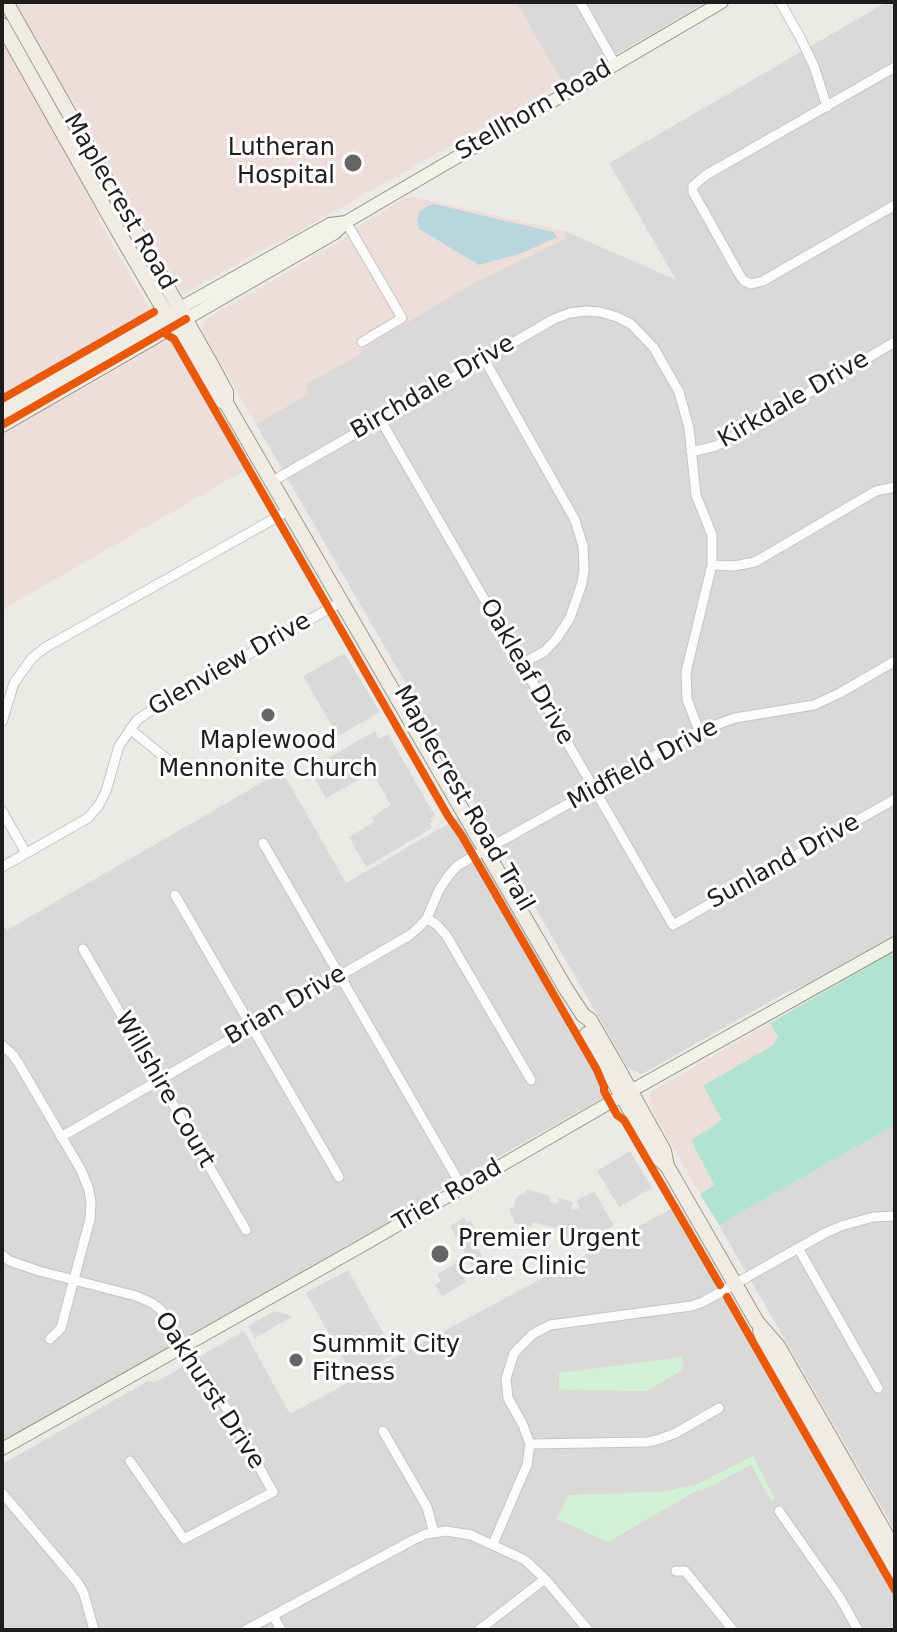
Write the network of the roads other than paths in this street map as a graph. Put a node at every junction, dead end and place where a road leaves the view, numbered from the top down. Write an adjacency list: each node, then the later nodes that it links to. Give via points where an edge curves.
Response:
1 (6, 2): 11 (main road, Maplecrest Road)
2 (580, 2): 6 (street)
3 (722, 2): 6 (street, Stellhorn Road)
4 (780, 2): 8 (street, via 814,66)
5 (2, 25): 11 (main road, Maplecrest Road)
6 (615, 64): 10 (street, Stellhorn Road)
7 (895, 67): 8 (street)
8 (827, 107): 9 (street, via 693,186 739,274 751,284 763,281)
9 (895, 206)
10 (346, 222): 11 (street, Stellhorn Road, via 330,224); 12 (street, via 402,318)
11 (177, 317): 15 (main road, Stellhorn Road); 17 (main road, Stellhorn Road); 19 (main road, Maplecrest Road, via 215,398 226,403)
12 (362, 342)
13 (895, 342): 18 (street, Kirkdale Drive, via 716,446)
14 (484, 359): 16 (street, Birchdale Drive); 18 (street, Birchdale Drive, via 554,319 585,311 617,317 654,348 679,392); 25 (street, via 575,520 583,546 582,583 570,618 545,651)
15 (2, 410)
16 (380, 419): 19 (street, Birchdale Drive); 25 (street, Oakleaf Drive)
17 (2, 425)
18 (691, 452): 22 (street, via 696,495 712,535)
19 (271, 482): 21 (main road, Maplecrest Road)
20 (895, 487): 22 (street, via 876,491 755,562)
21 (288, 511): 23 (main road, Maplecrest Road); 26 (street, via 46,647 14,683)
22 (712, 565): 28 (street, via 685,674 687,699)
23 (341, 602): 27 (street, Glenview Drive, via 154,708); 34 (main road, Maplecrest Road)
24 (895, 661): 28 (street, Midfield Drive, via 814,705 735,718)
25 (522, 664): 30 (street, Oakleaf Drive)
26 (2, 722)
27 (130, 729): 29 (street); 35 (street, Glenview Drive, via 99,805 88,818)
28 (699, 731): 30 (street, Midfield Drive)
29 (173, 764)
30 (594, 789): 34 (street, Midfield Drive); 39 (street, Oakleaf Drive)
31 (895, 799): 39 (street, Sunland Drive)
32 (2, 811): 35 (street)
33 (263, 843): 42 (street)
34 (486, 850): 38 (street, Brian Drive, via 449,875); 47 (main road, Maplecrest Road)
35 (26, 853): 36 (street, Glenview Drive)
36 (2, 867)
37 (175, 895): 43 (street)
38 (427, 918): 42 (street, Brian Drive, via 410,935); 45 (street, via 446,935)
39 (673, 925)
40 (895, 943): 47 (street, Trier Road)
41 (83, 949): 46 (street, Willshire Court)
42 (340, 975): 43 (street, Brian Drive); 50 (street)
43 (251, 1026): 46 (street, Brian Drive); 49 (street)
44 (2, 1045): 48 (street)
45 (531, 1080)
46 (158, 1081): 48 (street, Brian Drive); 52 (street, Willshire Court)
47 (626, 1094): 50 (street, Trier Road); 56 (main road, Maplecrest Road, via 656,1156 667,1166)
48 (61, 1137): 55 (street, via 86,1180 91,1202)
49 (339, 1177)
50 (462, 1187): 59 (street, Trier Road)
51 (895, 1216): 53 (street, via 841,1226)
52 (246, 1230)
53 (798, 1248): 56 (street); 60 (street)
54 (2, 1255): 55 (street, Oakhurst Drive)
55 (75, 1280): 58 (street, via 61,1328); 59 (street, Oakhurst Drive, via 152,1303)
56 (735, 1284): 57 (main road, Maplecrest Road); 63 (street, via 691,1306 550,1325 533,1334 514,1353 506,1379 508,1398)
57 (757, 1322): 70 (main road, Maplecrest Road, via 778,1346); 72 (main road, Maplecrest Road, via 767,1351)
58 (50, 1339)
59 (186, 1346): 64 (street, Trier Road); 65 (street, Oakhurst Drive, via 273,1492 184,1539)
60 (878, 1388)
61 (719, 1408): 63 (street, via 679,1432 647,1442)
62 (383, 1431): 68 (street, via 427,1507)
63 (530, 1444): 69 (street, via 523,1478)
64 (2, 1449)
65 (130, 1461)
66 (2, 1493): 75 (street, via 78,1583)
67 (779, 1511): 81 (street)
68 (434, 1533): 69 (street, via 456,1531); 74 (street)
69 (493, 1544): 73 (street, via 525,1560)
70 (895, 1550)
71 (676, 1571): 80 (street, via 685,1571)
72 (895, 1574)
73 (545, 1579): 78 (street); 79 (street)
74 (273, 1615): 76 (street); 77 (street)
75 (94, 1630)
76 (246, 1630)
77 (281, 1630)
78 (479, 1630)
79 (588, 1630)
80 (733, 1630)
81 (858, 1630)

